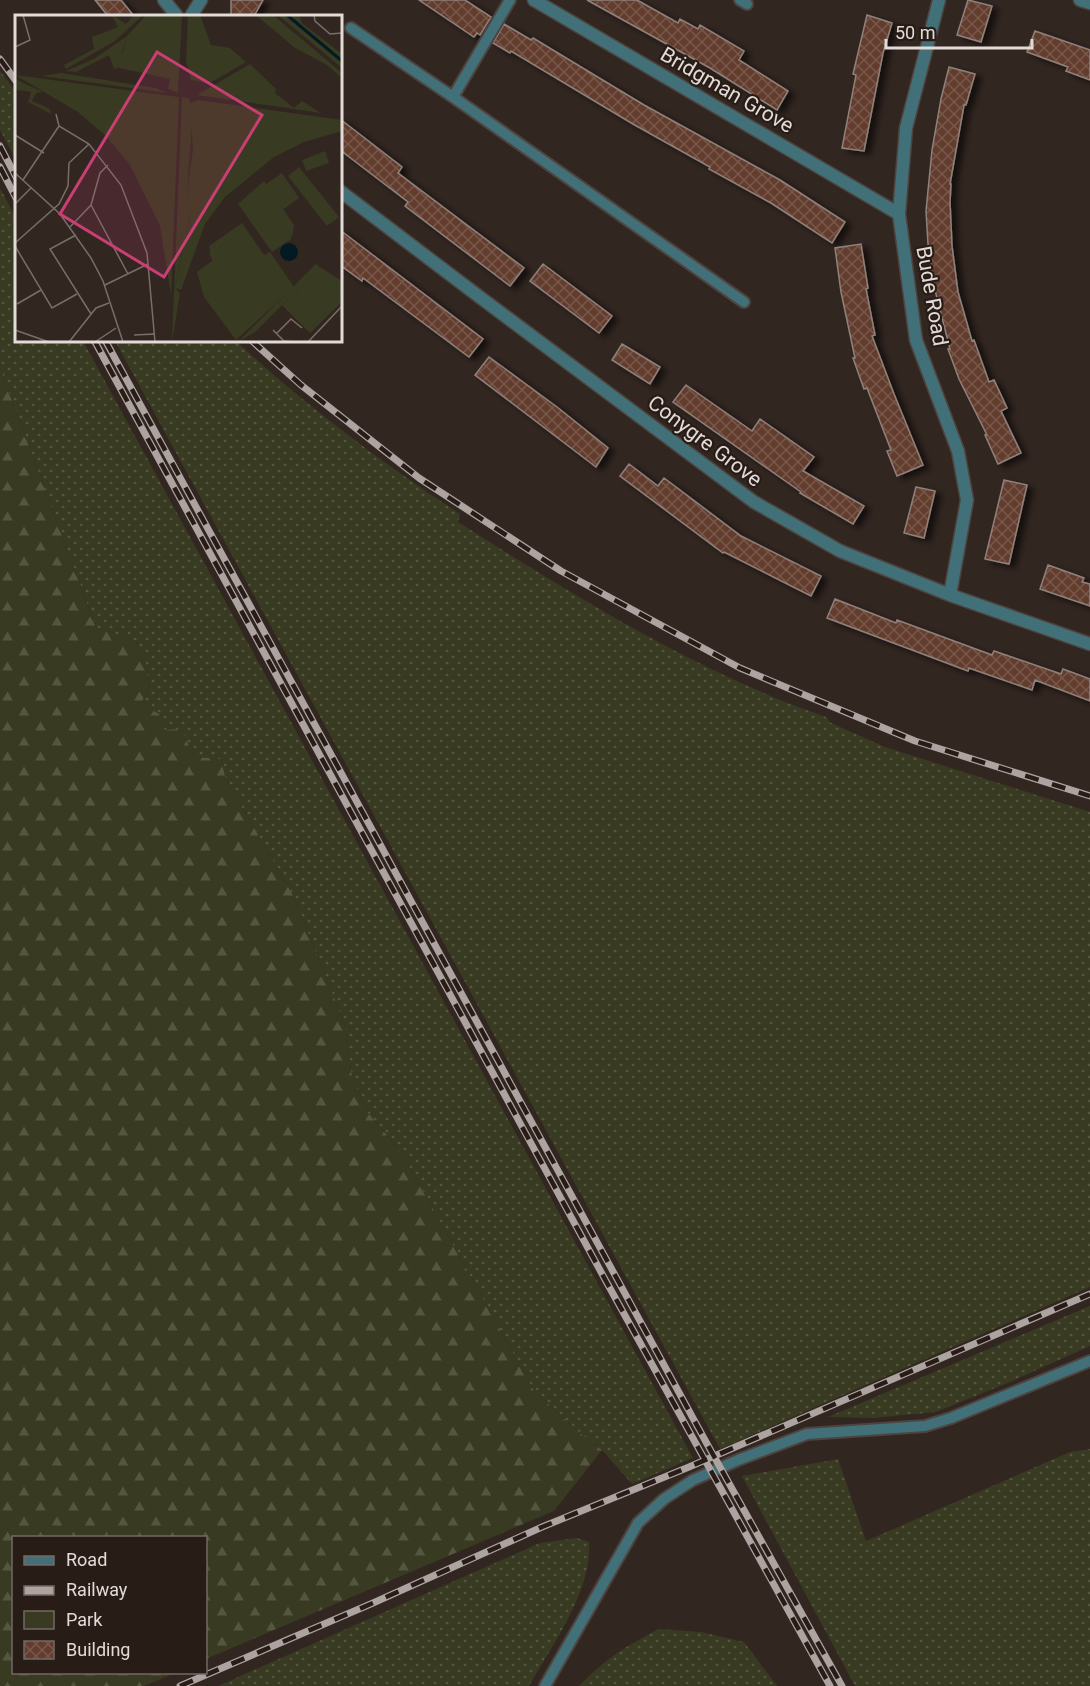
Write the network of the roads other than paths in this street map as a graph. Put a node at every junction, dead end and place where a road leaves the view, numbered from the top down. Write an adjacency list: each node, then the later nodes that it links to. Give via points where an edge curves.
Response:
1 (164, 0): 8 (street)
2 (201, 0): 9 (street)
3 (510, 0): 11 (lane)
4 (534, 0): 13 (street, Bridgman Grove)
5 (939, 0): 13 (street, Bude Road, via 906,128)
6 (1080, 0): 7 (street)
7 (1090, 3)
8 (176, 15)
9 (192, 15)
10 (351, 28): 11 (lane)
11 (453, 98): 14 (lane)
12 (342, 193): 15 (street, Conygre Grove, via 754,502 840,551)
13 (899, 214): 15 (street, Bude Road, via 916,340 958,451 967,500)
14 (744, 302)
15 (950, 595): 16 (street, Conygre Grove)
16 (1090, 644)
17 (1090, 1361): 18 (lane, via 925,1426 807,1434 693,1480 664,1498 638,1523)
18 (545, 1686)

